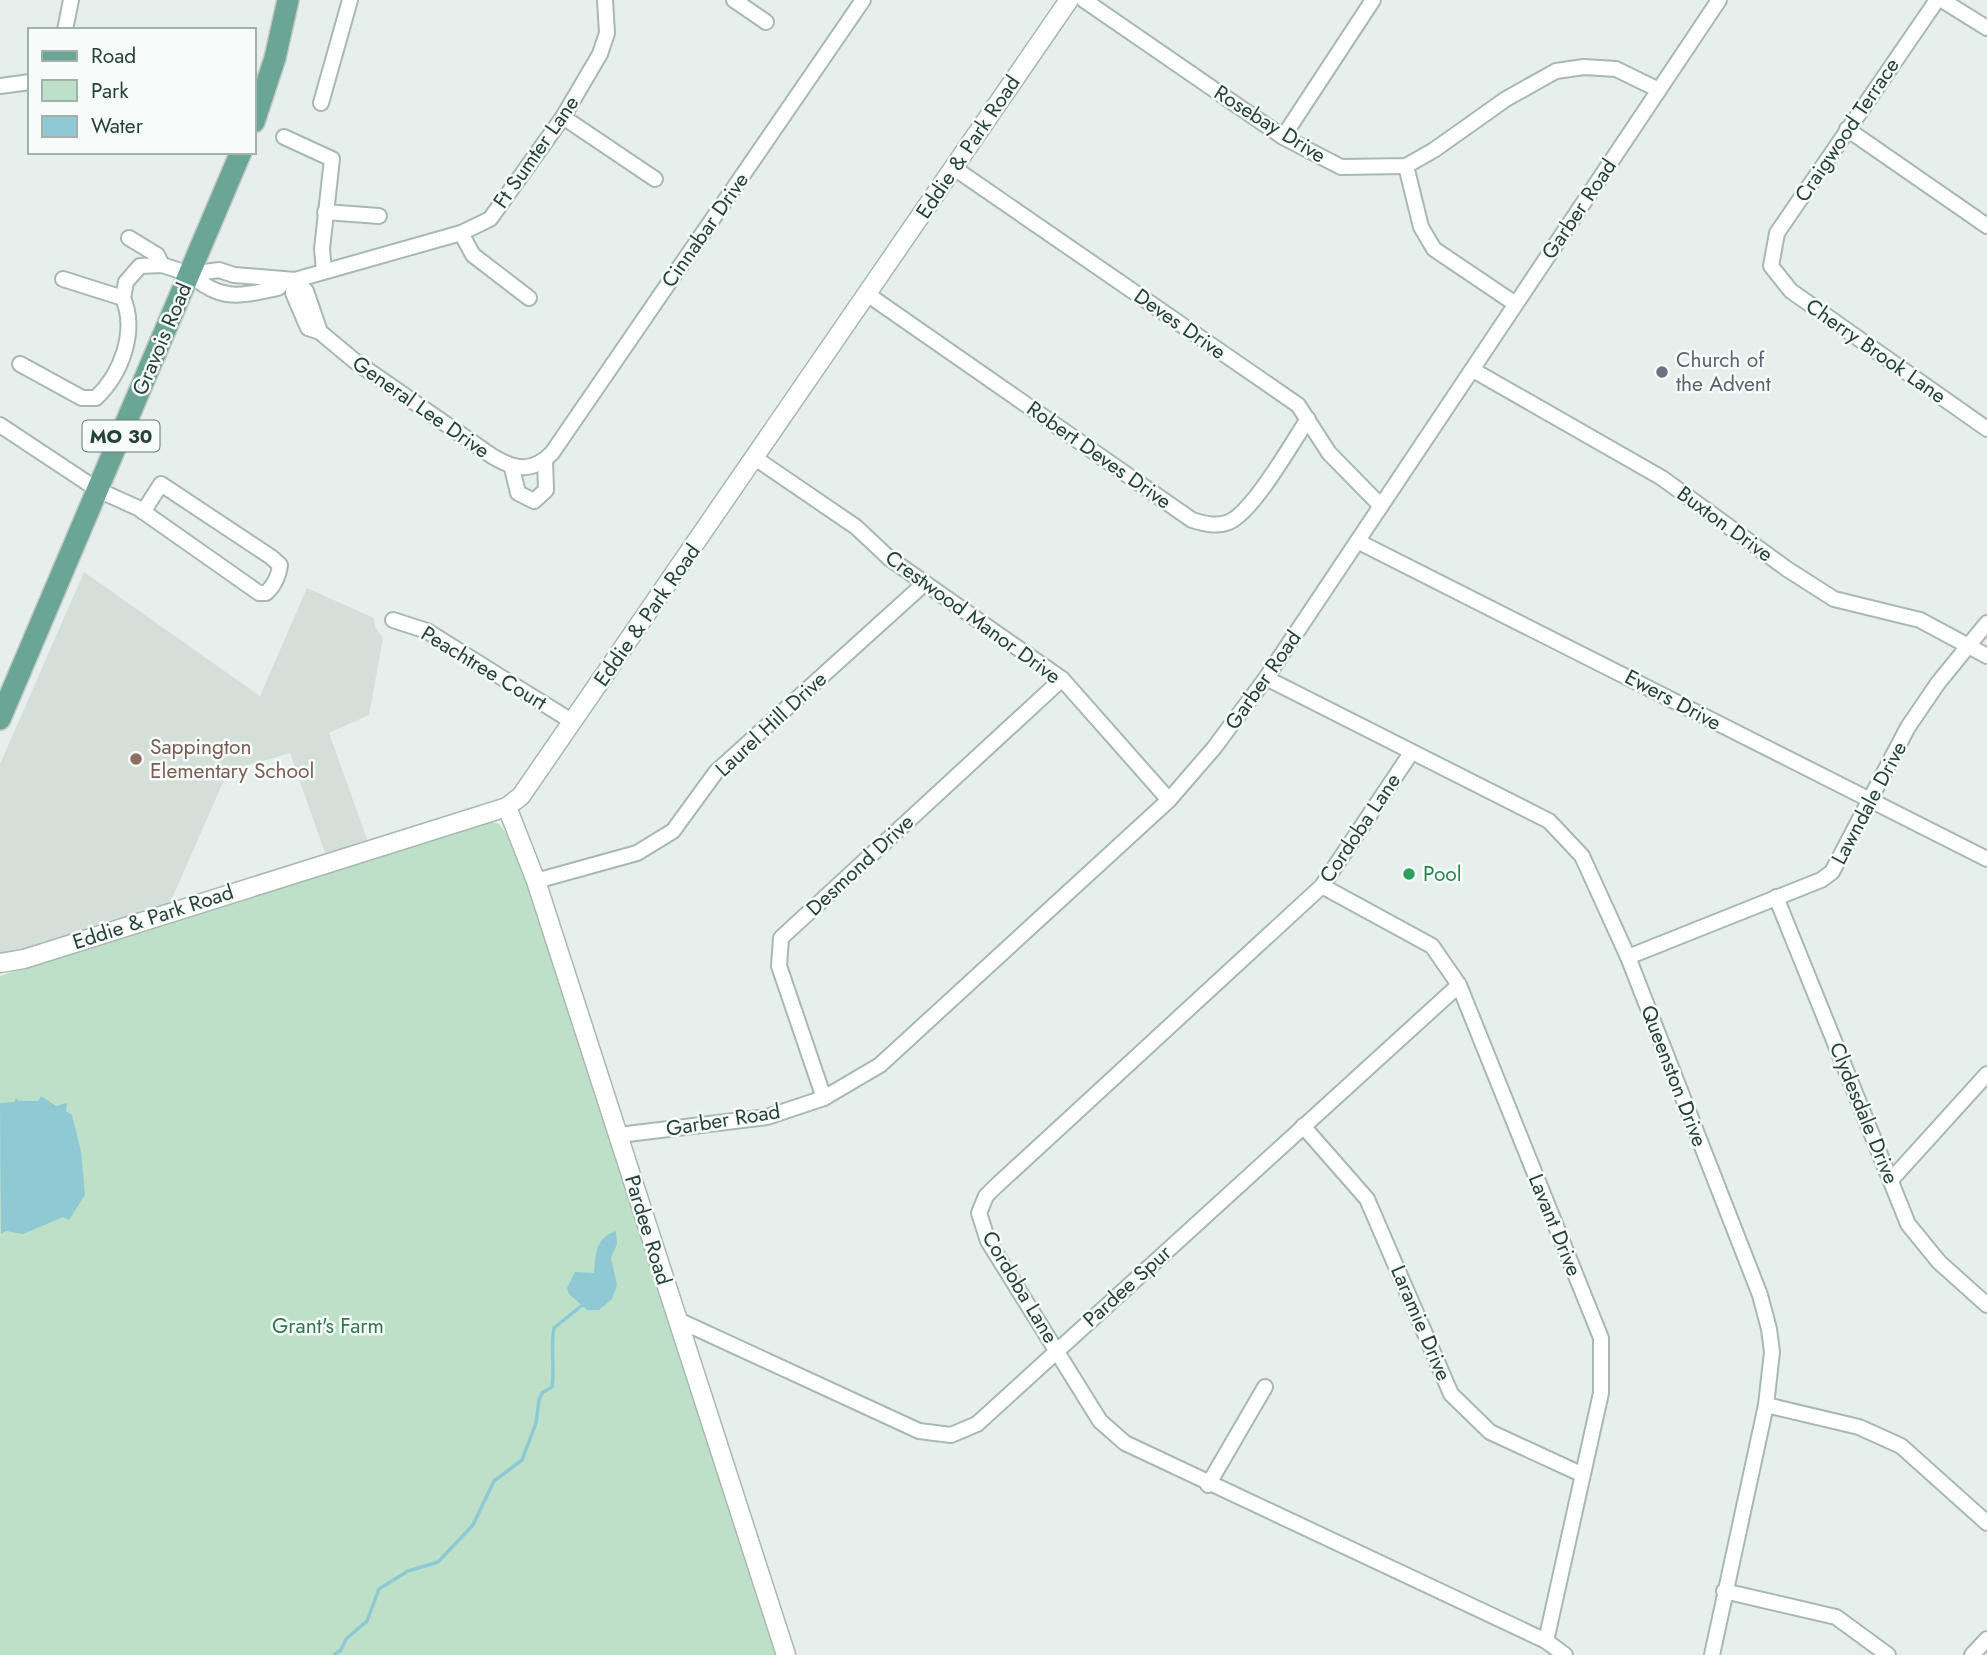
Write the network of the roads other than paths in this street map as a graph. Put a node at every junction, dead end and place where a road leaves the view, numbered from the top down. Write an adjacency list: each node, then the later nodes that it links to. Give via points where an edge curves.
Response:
1 (71, 0): 13 (street)
2 (288, 0): 19 (main road)
3 (350, 0): 18 (street)
4 (605, 0): 20 (street, Ft Sumter Lane, via 607,33 600,54)
5 (734, 0): 12 (street)
6 (863, 0): 49 (street, Cinnabar Drive)
7 (1069, 0): 26 (street, Eddie & Park Road)
8 (1084, 0): 23 (street, Rosebay Drive)
9 (1373, 0): 23 (street)
10 (1719, 0): 17 (street, Garber Road)
11 (1939, 0): 14 (street); 21 (street, Craigwood Terrace)
12 (766, 22)
13 (65, 28)
14 (1987, 28)
15 (28, 82): 16 (street)
16 (0, 86)
17 (1659, 90): 25 (street, Rosebay Drive, via 1616,69 1556,71); 42 (street, Garber Road)
18 (321, 103)
19 (256, 116)
20 (563, 117): 27 (street); 31 (street, Ft Sumter Lane, via 490,219)
21 (1847, 129): 30 (street); 34 (street, Craigwood Terrace, via 1777,233)
22 (284, 137): 28 (street, via 332,159)
23 (1283, 137): 25 (street, Rosebay Drive, via 1340,167)
24 (241, 154): 36 (main road, Gravois Road / MO 30)
25 (1406, 166): 42 (street, via 1421,227 1434,248)
26 (954, 168): 39 (street, Eddie & Park Road); 45 (street, Deves Drive, via 1298,405)
27 (655, 178)
28 (325, 212): 29 (street); 35 (street)
29 (379, 216)
30 (1987, 226)
31 (461, 233): 35 (street, Ft Sumter Lane); 41 (street, via 473,255)
32 (130, 238): 33 (street, via 158,255)
33 (162, 265): 36 (street); 40 (street, via 140,266 126,282)
34 (1770, 266): 47 (street, Cherry Brook Lane, via 1791,291)
35 (324, 271): 38 (street, Ft Sumter Lane)
36 (190, 274): 38 (street, Ft Sumter Lane, via 219,270); 38 (street, Ft Sumter Lane, via 212,292 244,295); 52 (main road, Gravois Road / MO 30)
37 (63, 279): 40 (street)
38 (289, 281): 50 (street, General Lee Drive, via 308,328)
39 (867, 294): 45 (street, Robert Deves Drive, via 1192,520 1210,525 1229,522 1246,511); 48 (street, Eddie & Park Road)
40 (123, 298): 43 (street, via 130,316 129,339 107,387 96,398 82,398)
41 (529, 298)
42 (1514, 303): 44 (street, Garber Road)
43 (20, 363)
44 (1473, 370): 53 (street, Garber Road); 59 (street, Buxton Drive, via 1662,478 1834,599 1920,620)
45 (1308, 419): 53 (street, Deves Drive, via 1329,453)
46 (0, 425): 52 (street)
47 (1987, 429)
48 (755, 458): 56 (street, Crestwood Manor Drive, via 856,527); 64 (street, Eddie & Park Road)
49 (545, 460): 50 (street, via 546,490 534,502 518,493); 51 (street, Cinnabar Drive)
50 (512, 468): 51 (street, General Lee Drive)
51 (529, 468)
52 (98, 490): 54 (street); 63 (main road, Gravois Road / MO 30)
53 (1381, 506): 55 (street, Garber Road)
54 (144, 512): 54 (street, via 161,484 280,565 271,589 259,593)
55 (1359, 542): 61 (street, Garber Road); 67 (street, Ewers Drive)
56 (925, 583): 62 (street, Crestwood Manor Drive); 70 (street, Laurel Hill Drive, via 716,772 673,831 637,853)
57 (393, 620): 64 (street, Peachtree Court, via 427,631)
58 (1987, 623): 59 (street, Lawndale Drive)
59 (1969, 646): 60 (street, Buxton Drive); 67 (street, Lawndale Drive, via 1908,727)
60 (1987, 656)
61 (1266, 678): 65 (street, Queenston Drive); 66 (street, Garber Road)
62 (1062, 679): 66 (street, Crestwood Manor Drive); 79 (street, Desmond Drive, via 781,938 779,966)
63 (0, 719)
64 (573, 722): 68 (street, Eddie & Park Road, via 521,796)
65 (1411, 753): 71 (street, Cordoba Lane); 73 (street, Queenston Drive, via 1549,821 1581,856)
66 (1169, 800): 79 (street, Garber Road, via 880,1065)
67 (1871, 801): 69 (street, Ewers Drive); 72 (street, Lawndale Drive, via 1832,873)
68 (508, 807): 70 (street, Pardee Road); 74 (street, Eddie & Park Road)
69 (1987, 859)
70 (536, 881): 81 (street, Pardee Road)
71 (1322, 886): 77 (street, Lavant Drive, via 1432,947); 85 (street, Cordoba Lane, via 986,1196 979,1213 988,1241)
72 (1776, 897): 73 (street, Lawndale Drive); 82 (street, Clydesdale Drive)
73 (1628, 957): 87 (street, Queenston Drive, via 1760,1295 1772,1352)
74 (23, 959): 75 (street, Eddie & Park Road); 76 (street, Eddie & Park Road)
75 (0, 963)
76 (0, 971)
77 (1459, 985): 80 (street, Pardee Spur); 88 (street, Lavant Drive, via 1601,1338 1601,1393)
78 (1987, 1074): 82 (street)
79 (824, 1098): 81 (street, Garber Road, via 767,1117)
80 (1303, 1126): 85 (street, Pardee Spur); 88 (street, Laramie Drive, via 1367,1199 1451,1394 1490,1432)
81 (619, 1135): 84 (street, Pardee Road)
82 (1891, 1180): 83 (street, Clydesdale Drive, via 1920,1243)
83 (1987, 1305)
84 (676, 1319): 85 (street, Pardee Spur, via 919,1431 951,1435 977,1424); 94 (street, Pardee Road)
85 (1058, 1349): 89 (street, Cordoba Lane, via 1100,1421 1125,1443)
86 (1265, 1387): 89 (street)
87 (1766, 1405): 90 (street, via 1859,1427 1900,1446); 91 (street, Queenston Drive)
88 (1581, 1474): 93 (street, Lavant Drive)
89 (1208, 1485): 93 (street, Cordoba Lane)
90 (1987, 1523)
91 (1724, 1591): 96 (street, Queenston Drive); 97 (street, via 1836,1618)
92 (1987, 1639): 98 (street)
93 (1546, 1641): 95 (street, Cordoba Lane)
94 (786, 1655)
95 (1565, 1655)
96 (1712, 1655)
97 (1888, 1655)
98 (1972, 1655)

